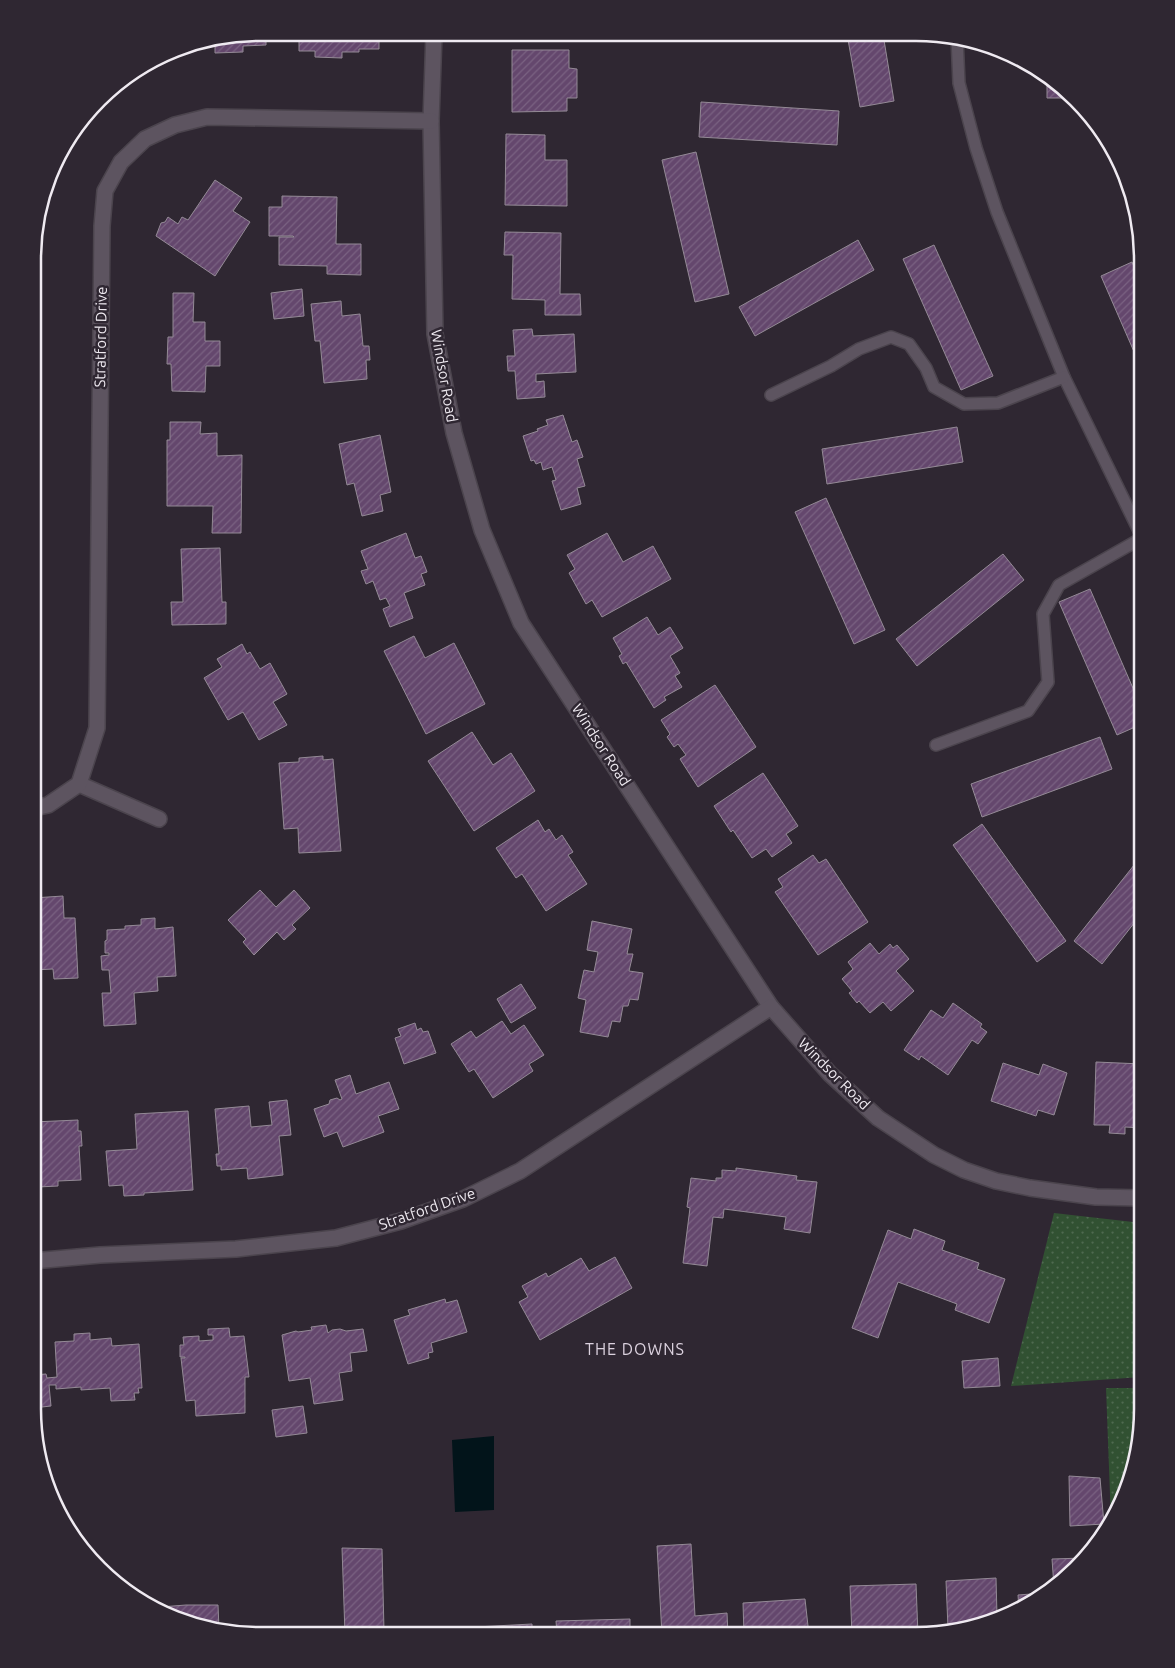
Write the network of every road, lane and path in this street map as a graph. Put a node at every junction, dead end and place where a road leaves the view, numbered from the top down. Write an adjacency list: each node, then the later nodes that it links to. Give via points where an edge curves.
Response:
1 (434, 41): 3 (street, Windsor Road)
2 (957, 45): 4 (lane, via 959,83 982,166 997,212)
3 (431, 120): 9 (street, Stratford Drive, via 207,118 175,125 144,139 121,162 105,191 97,728); 12 (street, Windsor Road, via 435,334 454,433 482,530 521,623)
4 (1064, 377): 5 (lane, via 998,403 964,404 934,386 909,344 891,337 859,349); 6 (lane)
5 (771, 395)
6 (1134, 521)
7 (1134, 542): 8 (lane, via 1059,584 1042,614 1048,682 1028,711)
8 (936, 745)
9 (79, 784): 10 (street); 11 (street)
10 (41, 806)
11 (159, 820)
12 (771, 1008): 13 (street, Windsor Road, via 837,1081 878,1118 934,1155 964,1170 1013,1185 1096,1197); 14 (street, Stratford Drive, via 520,1171 463,1199 400,1221 336,1238 236,1249 100,1254)
13 (1134, 1198)
14 (41, 1260)

